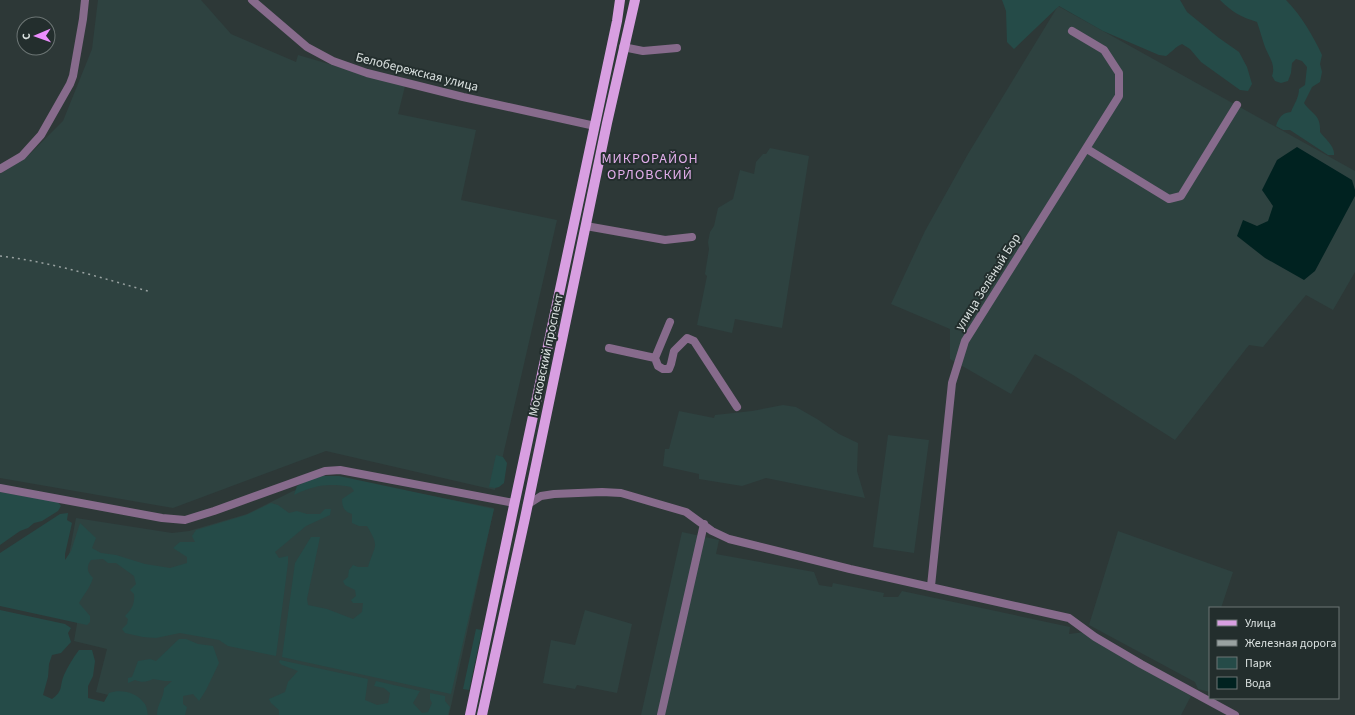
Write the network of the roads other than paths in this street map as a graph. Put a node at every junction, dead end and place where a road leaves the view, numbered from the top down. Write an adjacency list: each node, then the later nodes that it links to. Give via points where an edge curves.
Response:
1 (85, 0): 11 (street, via 73,76 67,91 41,135 22,156)
2 (252, 0): 9 (street, Белобережская улица, via 307,47 332,61 455,95)
3 (620, 0): 9 (main road, Московский проспект)
4 (635, 0): 6 (main road, Московский проспект)
5 (1072, 31): 10 (street, улица Зелёный Бор, via 1104,50 1119,73 1119,96)
6 (623, 48): 7 (street, via 643,51); 12 (main road, Московский проспект)
7 (677, 48)
8 (1237, 105): 10 (street, via 1181,196 1169,199)
9 (594, 126): 19 (main road, Московский проспект)
10 (1087, 149): 22 (street, улица Зелёный Бор, via 964,341 952,383)
11 (0, 169)
12 (586, 226): 13 (street, via 666,240); 20 (main road, Московский проспект)
13 (692, 237)
14 (670, 322): 16 (street)
15 (609, 348): 16 (street)
16 (656, 358): 17 (street, via 658,366 669,369 674,351 688,338 694,341)
17 (737, 407)
18 (0, 488): 19 (street, via 185,520 325,471 340,470)
19 (514, 504): 20 (main road); 23 (main road, Московский проспект)
20 (527, 505): 21 (street, via 541,496 554,494 621,493 686,512); 24 (main road, Московский проспект)
21 (704, 524): 22 (street, via 729,539); 25 (street)
22 (931, 586): 26 (street, via 1070,618 1095,637)
23 (470, 715)
24 (482, 715)
25 (661, 715)
26 (1235, 715)

